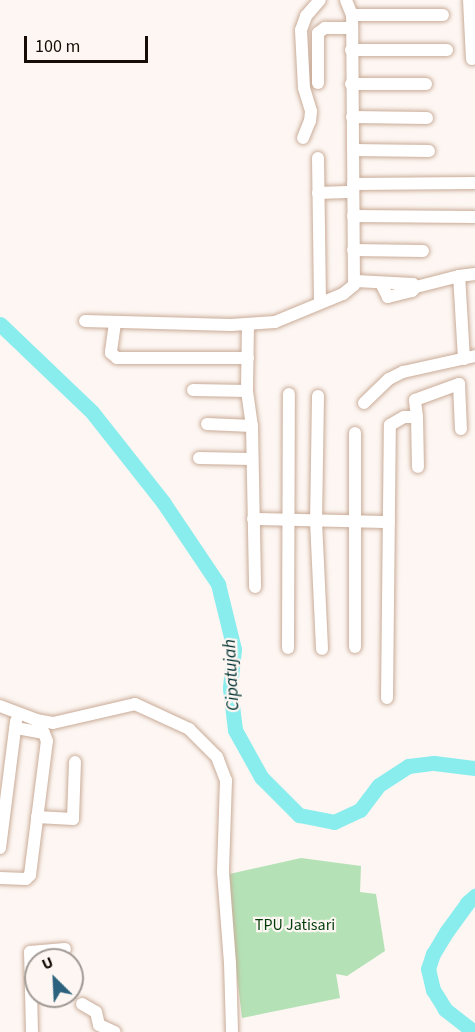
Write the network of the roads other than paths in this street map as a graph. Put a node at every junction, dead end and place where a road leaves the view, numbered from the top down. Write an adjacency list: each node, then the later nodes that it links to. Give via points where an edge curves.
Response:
1 (320, 0): 14 (street, via 306,16 301,30 303,88 311,111)
2 (346, 0): 5 (street)
3 (469, 0): 8 (street)
4 (443, 15): 5 (street)
5 (352, 22): 6 (street); 9 (street, via 318,33)
6 (351, 50): 7 (street); 10 (street)
7 (447, 50)
8 (472, 59)
9 (318, 83)
10 (351, 84): 11 (street); 12 (street)
11 (426, 84)
12 (352, 117): 13 (street); 15 (street)
13 (427, 118)
14 (303, 138)
15 (353, 150): 16 (street); 19 (street)
16 (429, 151)
17 (318, 158): 20 (street)
18 (474, 182): 19 (street)
19 (353, 188): 20 (street); 21 (street)
20 (318, 193): 28 (street)
21 (353, 216): 22 (street); 23 (street)
22 (475, 217)
23 (353, 250): 24 (street); 27 (street)
24 (423, 251)
25 (475, 274): 26 (street)
26 (459, 276): 27 (street, via 416,287); 32 (street)
27 (356, 281): 28 (street, via 348,291)
28 (320, 303): 31 (street, via 284,320)
29 (85, 321): 30 (street)
30 (115, 323): 31 (street); 33 (street, via 111,353 117,358)
31 (248, 325): 33 (street)
32 (470, 357): 38 (street, via 396,375)
33 (248, 358): 35 (street)
34 (194, 390): 35 (street)
35 (248, 391): 41 (street)
36 (290, 394): 49 (street)
37 (318, 396): 48 (street)
38 (364, 403)
39 (417, 417): 42 (street, via 415,400 459,384); 46 (street); 51 (street, via 404,417 390,425)
40 (207, 424): 41 (street)
41 (252, 426): 45 (street)
42 (461, 429)
43 (355, 434): 50 (street)
44 (199, 458): 45 (street)
45 (251, 459): 47 (street)
46 (418, 467)
47 (253, 519): 49 (street); 52 (street)
48 (316, 521): 49 (street); 50 (street); 55 (street)
49 (288, 522): 54 (street)
50 (355, 522): 51 (street); 53 (street)
51 (389, 522): 56 (street)
52 (255, 587)
53 (355, 647)
54 (288, 648)
55 (322, 649)
56 (387, 698)
57 (0, 706): 66 (street, via 53,723 135,704 189,729 217,757 226,780 223,872)
58 (75, 762): 59 (street, via 73,819)
59 (37, 817): 60 (street, via 47,737 16,724); 61 (street, via 29,877)
60 (0, 848)
61 (0, 878)
62 (84, 1005): 65 (street, via 96,1011 100,1027)
63 (31, 1008): 64 (street)
64 (32, 1032)
65 (115, 1032)
66 (232, 1032)

